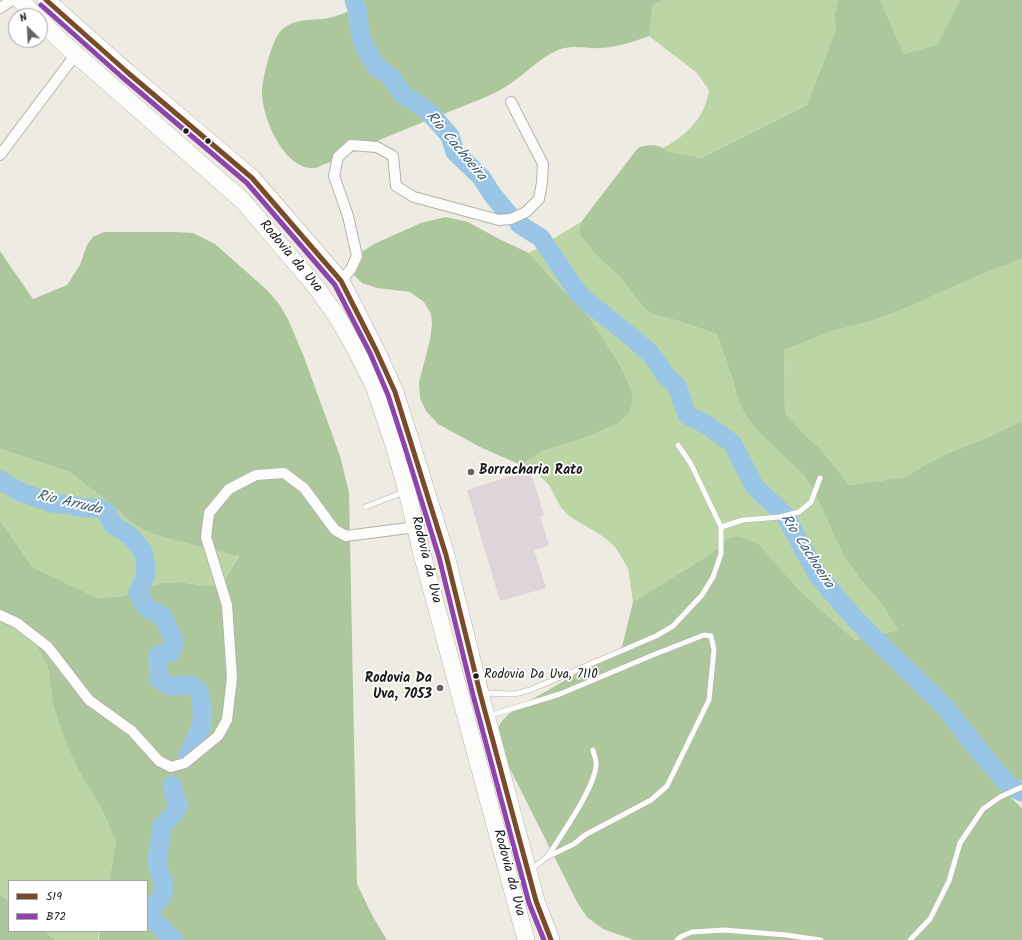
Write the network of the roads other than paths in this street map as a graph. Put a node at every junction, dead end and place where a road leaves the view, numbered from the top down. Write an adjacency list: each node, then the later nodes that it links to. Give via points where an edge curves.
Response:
1 (12, 0): 4 (street)
2 (20, 0): 5 (main road)
3 (52, 2): 10 (main road, Rodovia da Uva, via 127,72 252,178)
4 (0, 8)
5 (28, 8)
6 (48, 28): 7 (main road, Rodovia da Uva)
7 (76, 54): 9 (street); 13 (main road, Rodovia da Uva, via 243,201 316,287 338,318 374,386)
8 (511, 102): 10 (street, via 543,164 539,199 526,212 511,219 499,220 414,197 396,186 393,156 377,147 351,145 338,157 334,176 348,216 357,256)
9 (0, 155)
10 (341, 281): 18 (main road, Rodovia da Uva, via 383,364 410,436 446,555)
11 (678, 444): 16 (lane, via 691,464)
12 (820, 478): 16 (lane, via 810,502 799,512 780,517 743,520)
13 (407, 491): 14 (lane); 15 (main road, Rodovia da Uva)
14 (366, 507)
15 (416, 527): 17 (street, via 346,536 335,530 304,488 284,473 256,476 229,489 209,513 206,537 227,605 232,678 227,720 218,736 185,763 171,767 159,761 132,731 89,700 48,646 17,623); 24 (main road, Rodovia da Uva)
16 (721, 528): 18 (lane, via 721,554 713,577 702,595 672,626 650,639 530,690 516,694)
17 (0, 615)
18 (480, 693): 19 (main road, Rodovia da Uva)
19 (487, 716): 22 (lane, via 560,694 704,635 711,636 714,650 709,700 667,786 651,800); 23 (main road, Rodovia da Uva)
20 (593, 750): 22 (lane, via 596,765 589,788)
21 (1022, 787): 28 (lane, via 1000,797 983,809 960,843 949,881 930,919)
22 (547, 857): 23 (lane)
23 (528, 872): 25 (main road, Rodovia da Uva)
24 (526, 940)
25 (551, 940)
26 (677, 940): 27 (lane, via 692,932 724,930)
27 (821, 940)
28 (910, 940)

